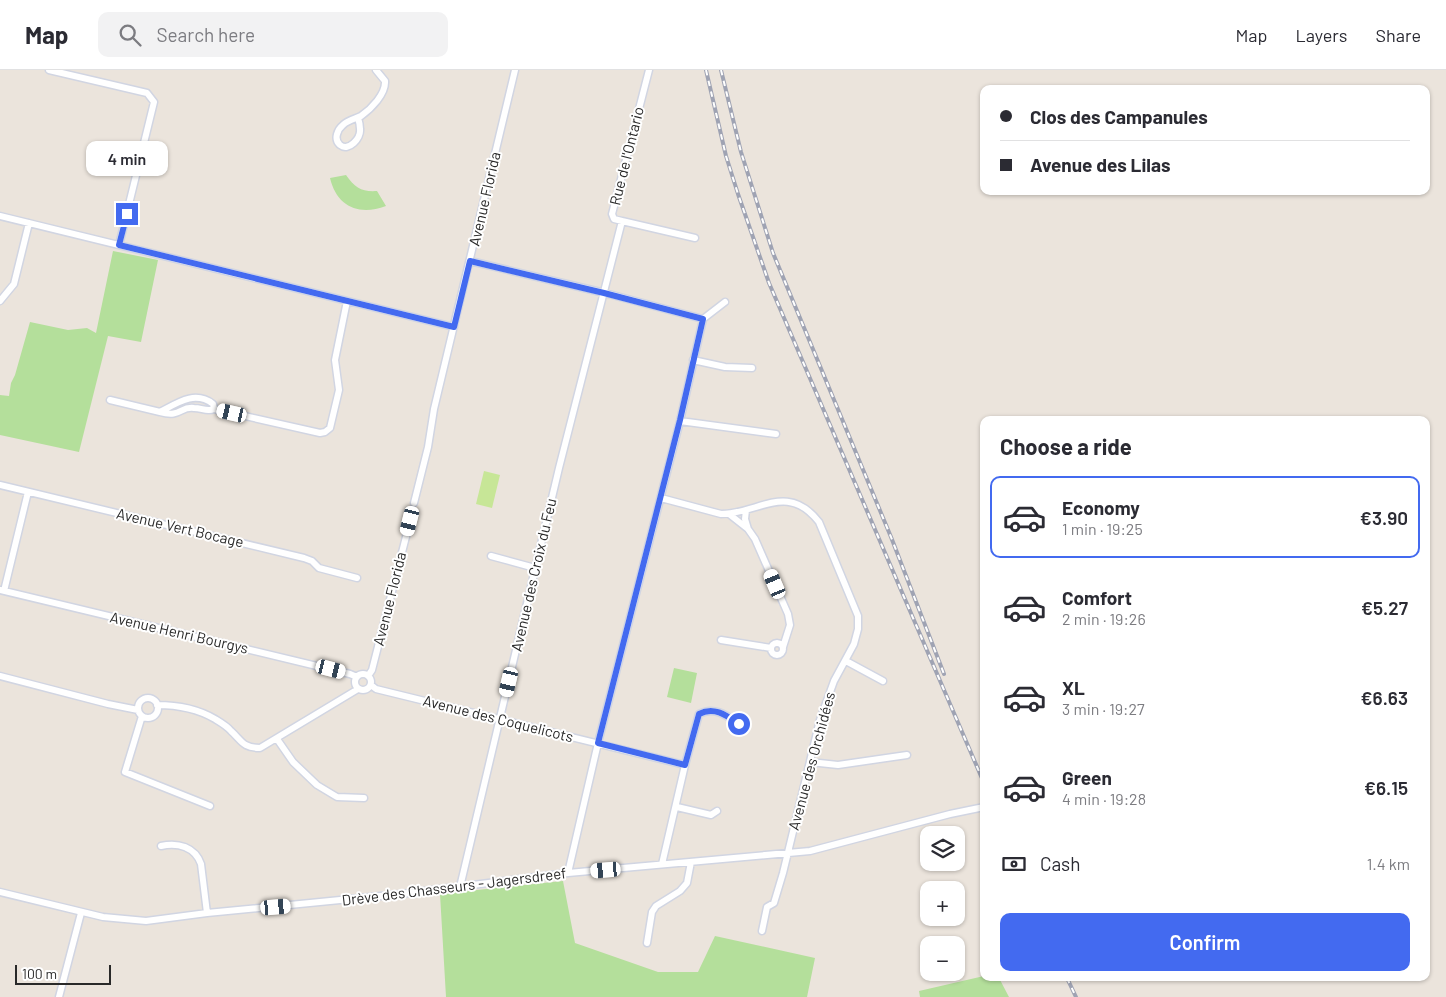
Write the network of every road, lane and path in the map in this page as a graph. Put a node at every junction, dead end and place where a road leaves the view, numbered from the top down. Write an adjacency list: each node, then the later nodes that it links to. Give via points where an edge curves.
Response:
1 (49, 70): 10 (street, via 147,93 154,102)
2 (376, 70): 5 (street, via 385,82 383,90)
3 (515, 70): 11 (street, Avenue Florida)
4 (649, 70): 7 (street, Rue de l'Ontario, via 612,214 614,219)
5 (358, 118): 5 (street, via 359,135 352,145 341,146 337,142 338,131)
6 (0, 216): 8 (street)
7 (622, 220): 9 (street); 12 (street, Rue de l'Ontario)
8 (30, 224): 10 (street); 13 (street, via 14,284)
9 (695, 238)
10 (119, 245): 14 (street)
11 (470, 261): 12 (street); 17 (street, Avenue Florida)
12 (604, 293): 16 (street); 36 (street, Avenue des Croix du Feu)
13 (0, 301)
14 (347, 301): 17 (street); 23 (street, via 335,360 339,390 330,428 320,433)
15 (725, 302): 16 (street)
16 (703, 319): 18 (street)
17 (454, 327): 30 (street, Avenue Florida)
18 (693, 360): 19 (street, via 725,367); 25 (street)
19 (752, 368)
20 (187, 398): 22 (street); 23 (street, via 209,401); 24 (street)
21 (110, 400): 24 (street)
22 (190, 408): 23 (street); 24 (street, via 173,415)
23 (214, 409)
24 (160, 412)
25 (680, 420): 26 (street); 29 (street)
26 (776, 434)
27 (0, 485): 28 (street, Avenue Vert Bocage)
28 (28, 492): 37 (street, Avenue Vert Bocage, via 312,560 319,568); 38 (street)
29 (661, 498): 32 (street, Avenue des Orchidées); 52 (street)
30 (414, 503)
31 (746, 510): 32 (street, Avenue des Orchidées); 34 (street); 40 (street, Avenue des Orchidées, via 772,502 790,502 812,513 819,522 858,616 854,644)
32 (729, 514): 34 (street)
33 (410, 521): 42 (street, Avenue Florida)
34 (748, 530): 39 (street, via 788,614 790,625 783,647 777,643 771,648)
35 (491, 556): 36 (street)
36 (535, 568): 49 (street, Avenue des Croix du Feu)
37 (357, 578)
38 (2, 590): 43 (street, Avenue Henri Bourgys)
39 (721, 640)
40 (846, 661): 44 (street); 54 (street, Avenue des Orchidées, via 827,699)
41 (0, 676): 48 (street)
42 (368, 676): 43 (street); 45 (street)
43 (357, 677): 46 (street)
44 (884, 681)
45 (371, 685): 46 (street, via 366,690); 49 (street, Avenue des Coquelicots, via 376,689)
46 (358, 689): 51 (street)
47 (157, 704): 48 (street, via 158,711 153,717 147,718); 48 (street, via 149,698 143,700 139,704); 51 (street, via 198,711 214,718 251,748 260,748)
48 (140, 713): 57 (street, via 125,772)
49 (500, 720): 52 (street, Avenue des Coquelicots); 66 (street, Avenue des Croix du Feu)
50 (739, 724): 55 (street, via 723,713 699,714)
51 (277, 738): 56 (street, via 293,762 316,785 337,797)
52 (598, 743): 55 (street, Avenue des Coquelicots); 65 (street)
53 (907, 755): 54 (street, via 838,765)
54 (810, 762): 62 (street, Avenue des Orchidées)
55 (685, 765): 58 (street)
56 (364, 798)
57 (210, 806)
58 (676, 807): 60 (street, via 711,815); 64 (street)
59 (980, 808): 62 (street, Drève des Chasseurs - Jagersdreef, via 810,851)
60 (717, 811)
61 (161, 846): 69 (street, via 170,844 187,848 198,856)
62 (788, 852): 63 (street, Drève des Chasseurs - Jagersdreef); 70 (street, Avenue des Orchidées, via 774,903 767,908)
63 (691, 862): 64 (street, Drève des Chasseurs - Jagersdreef); 71 (street, via 687,883 652,912)
64 (662, 864): 65 (street, Drève des Chasseurs - Jagersdreef)
65 (568, 873): 66 (street, Drève des Chasseurs - Jagersdreef)
66 (460, 887): 69 (street, Drève des Chasseurs - Jagersdreef)
67 (0, 892): 68 (street, Drève des Chasseurs - Jagersdreef)
68 (81, 913): 69 (street, Drève des Chasseurs - Jagersdreef, via 126,920); 72 (street)
69 (207, 913)
70 (762, 930)
71 (646, 943)
72 (59, 997)

